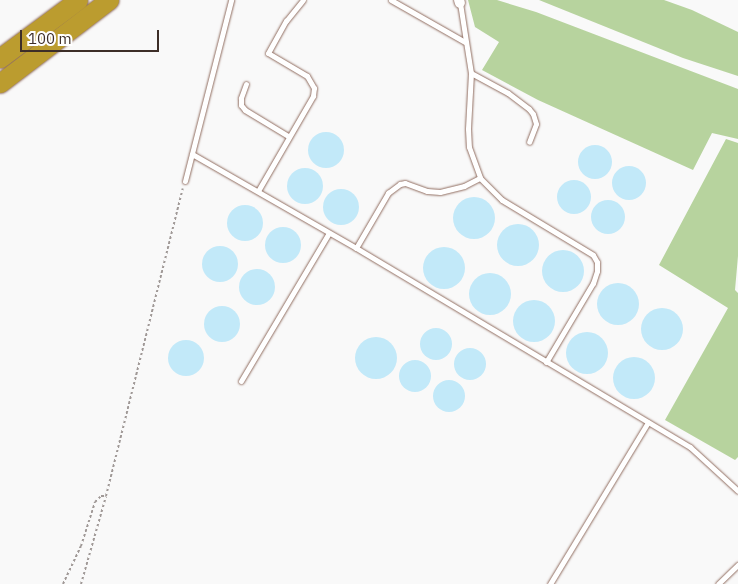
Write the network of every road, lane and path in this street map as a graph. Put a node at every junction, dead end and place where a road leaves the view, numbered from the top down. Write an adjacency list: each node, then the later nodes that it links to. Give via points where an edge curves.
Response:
1 (78, 0): 8 (highway)
2 (109, 0): 10 (highway)
3 (231, 0): 14 (lane)
4 (303, 0): 12 (lane, via 286,21 268,53 307,76 314,88 313,96)
5 (391, 0): 7 (lane)
6 (459, 1): 7 (lane)
7 (465, 42): 9 (lane)
8 (0, 58)
9 (471, 73): 13 (lane, via 508,93 529,109 536,124); 15 (lane, via 469,147)
10 (0, 83)
11 (246, 84): 12 (lane, via 241,98 245,110)
12 (288, 136): 17 (lane)
13 (529, 142)
14 (192, 154): 16 (lane); 17 (lane)
15 (480, 178): 19 (lane, via 452,191 440,192 400,184 388,193); 20 (lane, via 502,200 593,255 597,262 593,283)
16 (185, 181): 24 (path)
17 (258, 191): 18 (lane)
18 (329, 233): 19 (lane); 21 (lane)
19 (356, 248): 20 (lane)
20 (546, 362): 22 (lane)
21 (241, 381)
22 (648, 422): 23 (lane, via 690,447); 28 (lane)
23 (738, 490)
24 (106, 496): 26 (path, via 95,502 81,546); 27 (path)
25 (738, 565): 29 (lane)
26 (63, 584)
27 (81, 584)
28 (550, 584)
29 (718, 584)

